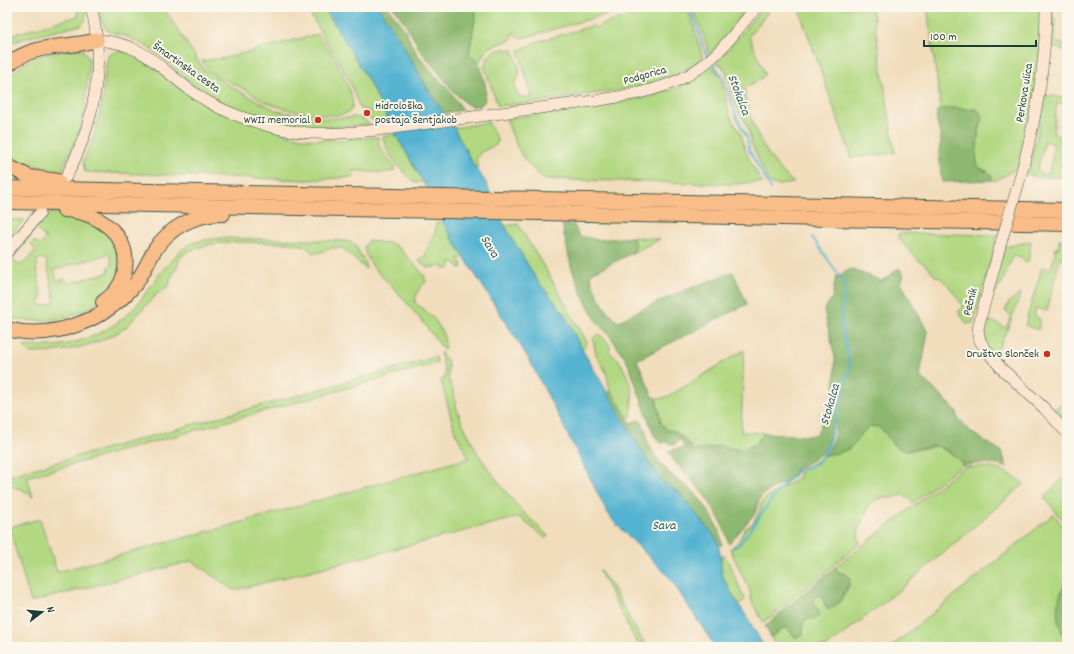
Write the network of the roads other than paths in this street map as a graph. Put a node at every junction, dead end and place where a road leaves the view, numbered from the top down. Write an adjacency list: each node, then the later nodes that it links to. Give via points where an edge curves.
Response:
1 (91, 7): 4 (main road)
2 (756, 7): 7 (main road, Podgorica, via 734,36 716,54 681,79 651,91)
3 (1046, 7): 22 (main road, Perkova ulica, bridge, via 1045,50 1035,118)
4 (97, 40): 5 (highway, via 80,36 50,39 24,46); 6 (highway, via 40,49 21,56); 7 (main road, Šmartinska cesta, via 117,42 140,52 202,99 222,109 274,127 305,133 363,132); 9 (main road, via 97,80 92,108 83,143)
5 (7, 56)
6 (7, 66)
7 (513, 112)
8 (7, 166): 11 (highway, via 39,179 99,184)
9 (66, 177)
10 (7, 188): 11 (highway)
11 (111, 190): 15 (highway)
12 (7, 202): 13 (highway)
13 (25, 202): 16 (highway); 24 (highway, via 44,209 68,210 99,219 114,232 122,244 126,260 120,284 112,295 96,308 84,314 46,324)
14 (1067, 202): 15 (highway, via 1008,202)
15 (994, 208): 17 (highway)
16 (321, 209): 19 (highway); 25 (highway, via 301,215 218,214 196,218 177,227 162,239 136,282 111,307 77,324 57,330 37,332)
17 (1067, 210)
18 (40, 213): 23 (main road)
19 (1021, 223): 20 (highway); 21 (highway, via 1042,231)
20 (1067, 224)
21 (1067, 232)
22 (1002, 239): 26 (main road, Pečnik, via 978,329 980,341 1002,369)
23 (7, 252)
24 (7, 321)
25 (7, 329)
26 (1067, 433)

